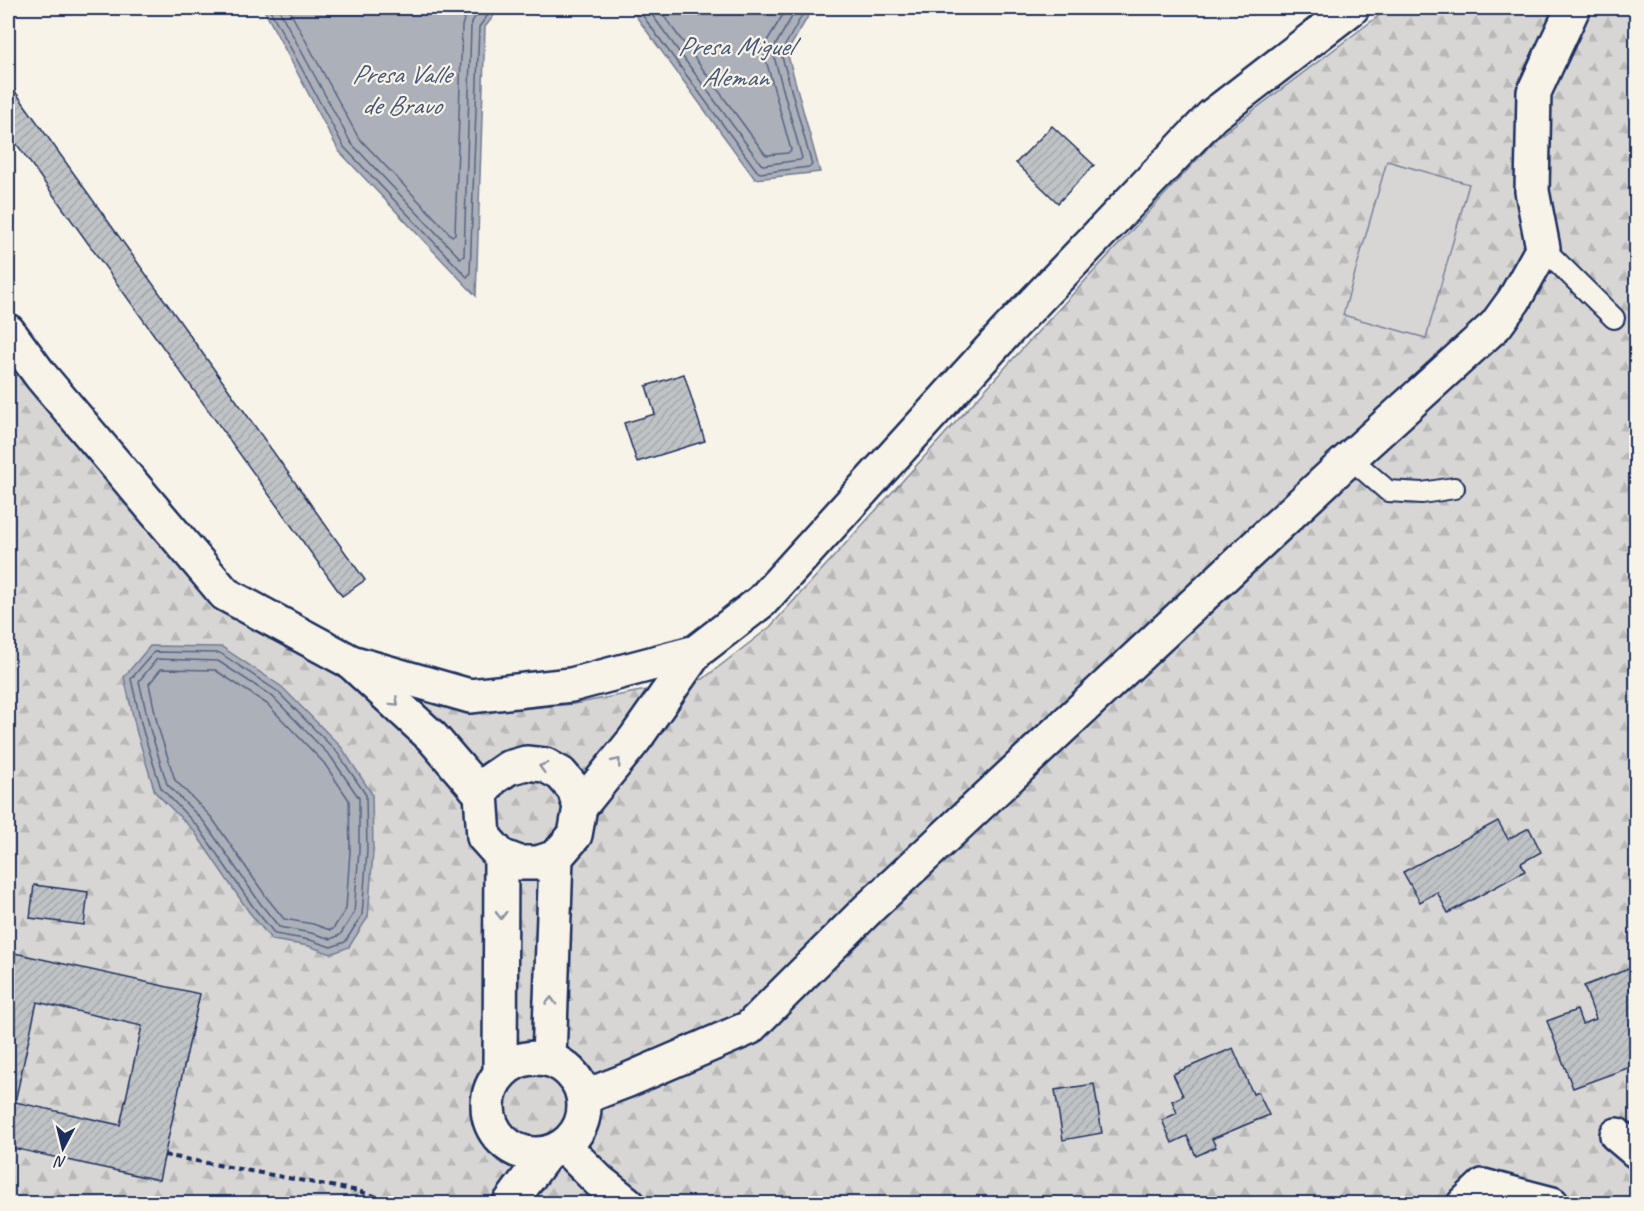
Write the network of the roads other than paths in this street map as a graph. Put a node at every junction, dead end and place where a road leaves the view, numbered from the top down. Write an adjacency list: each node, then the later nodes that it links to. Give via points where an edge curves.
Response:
1 (1352, 8): 8 (street, via 1212,116 1007,331 762,601)
2 (1573, 8): 3 (street, via 1534,92 1532,191)
3 (1543, 248): 4 (lane); 6 (street, via 1496,325)
4 (1614, 318)
5 (8, 331): 9 (street, via 41,376 225,594)
6 (1350, 458): 7 (lane, via 1388,491 1422,493); 16 (street, via 868,909 749,1028)
7 (1454, 488)
8 (696, 652): 9 (street, via 572,685 470,696); 11 (street, one-way to 8, via 635,739)
9 (351, 663): 10 (street, one-way to 10, via 432,737)
10 (481, 794): 11 (street, one-way to 10, via 574,789 561,774 545,765 526,763 508,768 492,779); 12 (street, via 484,837)
11 (580, 807): 13 (street, via 575,836)
12 (501, 856): 13 (street, via 519,863 538,863); 15 (street, one-way to 15)
13 (556, 857): 14 (street, one-way to 13)
14 (549, 1059): 15 (street, via 532,1057 514,1062); 16 (street, via 565,1067 577,1080)
15 (500, 1072): 17 (street, via 489,1090 486,1111 493,1130 507,1146 526,1154)
16 (584, 1097): 17 (street, via 584,1115 576,1132)
17 (556, 1150): 18 (street); 19 (street)
18 (509, 1203)
19 (628, 1203)
20 (1464, 1203): 21 (street, via 1483,1186)
21 (1552, 1203)

